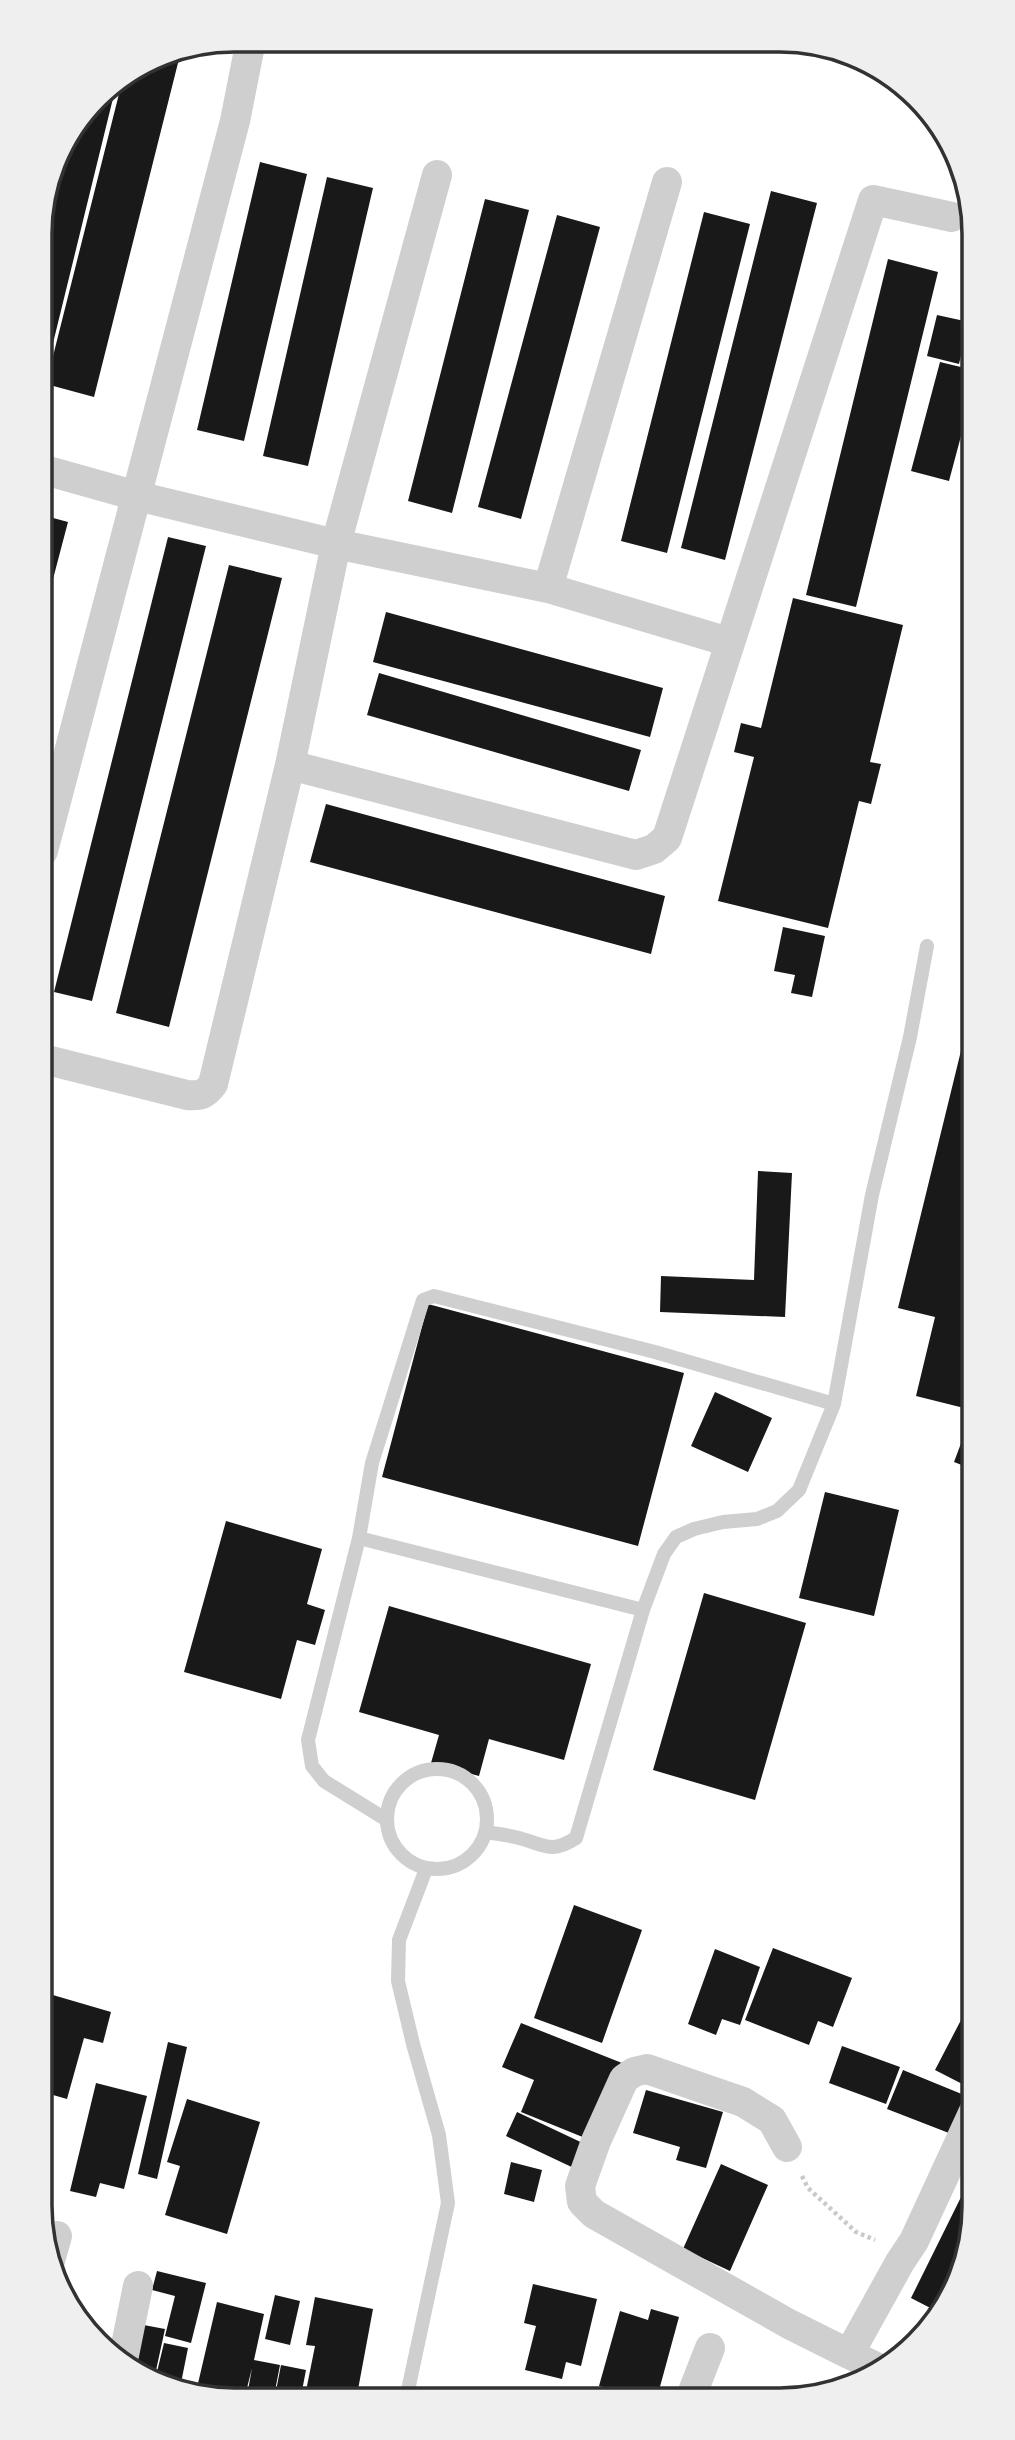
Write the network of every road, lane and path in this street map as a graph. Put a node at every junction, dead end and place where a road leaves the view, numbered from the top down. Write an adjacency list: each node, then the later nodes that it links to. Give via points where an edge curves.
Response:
1 (248, 53): 6 (street, via 235,121)
2 (437, 175): 7 (street)
3 (667, 182): 8 (street)
4 (952, 216): 9 (street, via 873,200)
5 (53, 472): 6 (street)
6 (137, 496): 7 (street); 11 (street)
7 (336, 544): 8 (street); 10 (street)
8 (548, 588): 9 (street)
9 (729, 642): 10 (street, via 667,838 636,855)
10 (289, 765): 13 (street, via 213,1084 207,1093 187,1095)
11 (53, 813)
12 (927, 946): 14 (lane, via 872,1195)
13 (53, 1061)
14 (834, 1404): 15 (lane, via 655,1352 428,1297 423,1300 372,1463); 16 (lane, via 799,1490 777,1511 757,1519 723,1522 676,1537 664,1554)
15 (359, 1538): 16 (lane); 17 (lane, via 308,1740 312,1766 324,1782)
16 (643, 1610): 18 (lane, via 576,1838 563,1847 549,1848)
17 (387, 1820): 18 (lane, via 397,1787 426,1769 443,1769 459,1774 479,1791 488,1814); 19 (lane, via 391,1839 402,1856)
18 (486, 1832): 19 (lane, via 464,1863)
19 (426, 1869): 27 (lane, via 400,1940 398,1981 439,2136 448,2203)
20 (962, 2137): 22 (street)
21 (787, 2147): 22 (path, via 808,2188 856,2232 879,2242); 26 (street, via 772,2120 743,2102 647,2069 634,2072 624,2079 596,2141 580,2186 582,2202 594,2214)
22 (914, 2241): 26 (street, via 900,2262)
23 (138, 2286): 25 (street)
24 (710, 2348): 28 (street)
25 (125, 2351)
26 (861, 2360)
27 (408, 2388)
28 (694, 2388)

